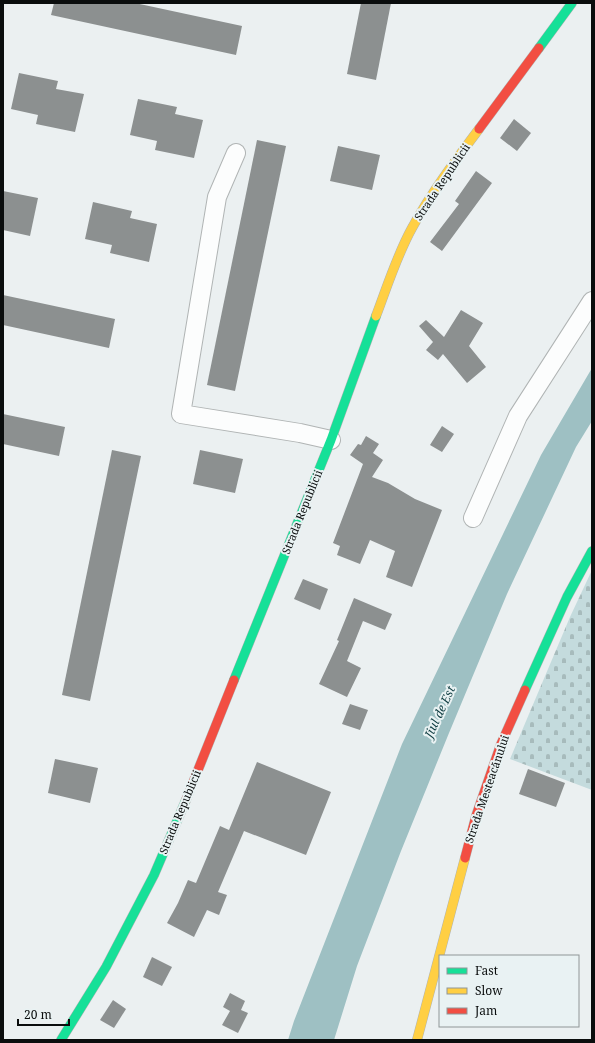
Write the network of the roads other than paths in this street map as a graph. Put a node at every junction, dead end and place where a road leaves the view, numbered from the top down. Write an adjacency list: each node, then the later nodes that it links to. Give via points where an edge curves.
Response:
1 (572, 3): 4 (main road, Strada Republicii, via 437,186 411,229)
2 (236, 153): 4 (street, via 217,197 181,414 300,432)
3 (592, 301): 5 (street, via 518,416)
4 (331, 440): 9 (main road, Strada Republicii, via 154,875 106,967)
5 (473, 518)
6 (592, 551): 7 (main road, Strada Mesteacănului, via 567,598 501,744 476,816)
7 (439, 955)
8 (439, 956): 10 (main road, Strada Mesteacănului)
9 (61, 1040)
10 (417, 1040)

